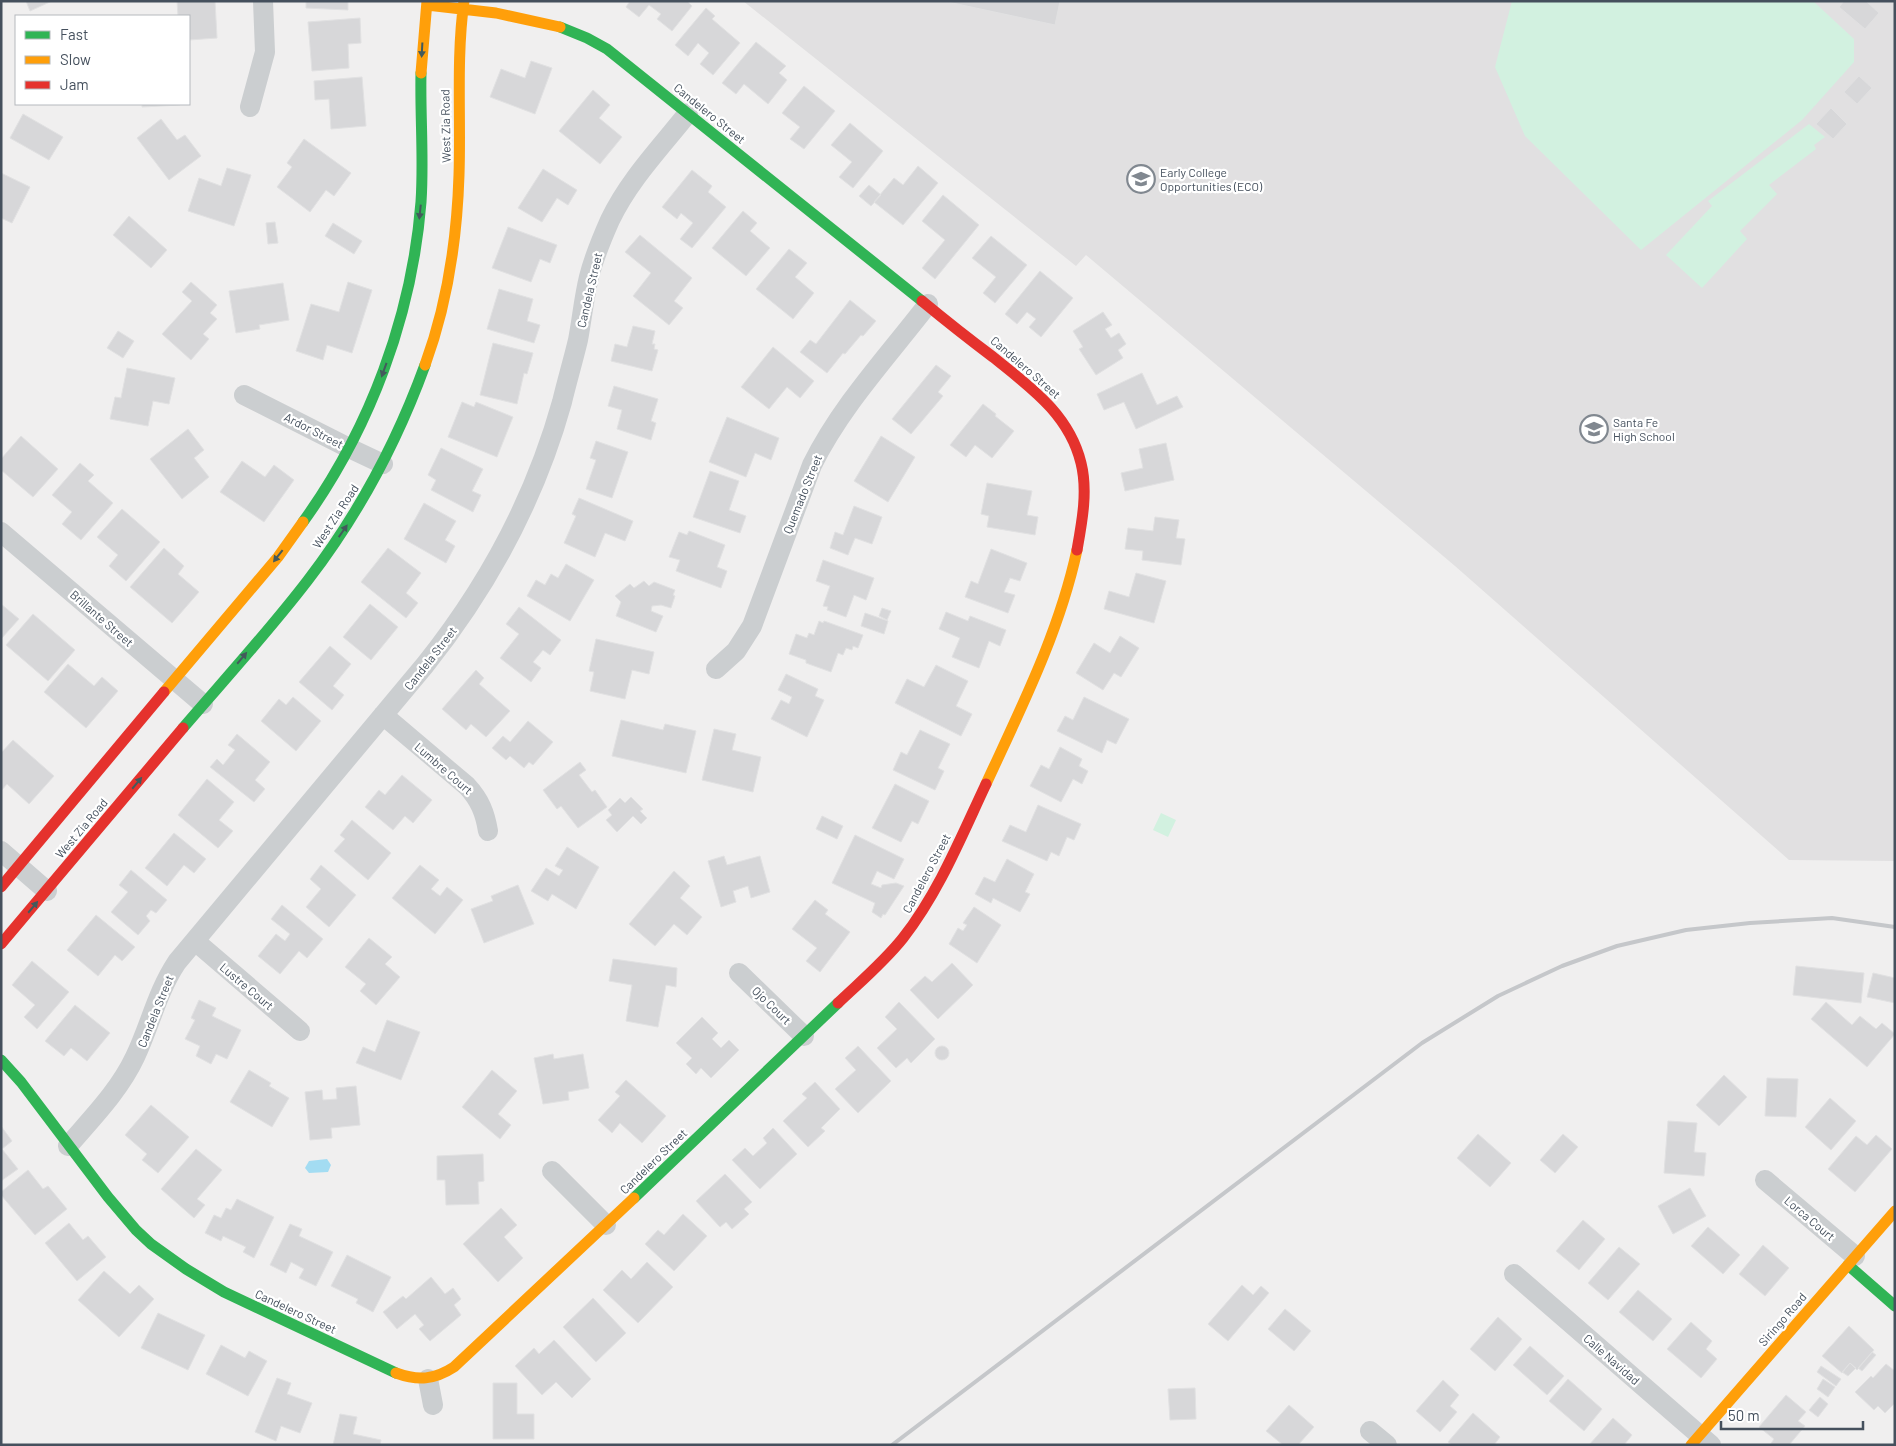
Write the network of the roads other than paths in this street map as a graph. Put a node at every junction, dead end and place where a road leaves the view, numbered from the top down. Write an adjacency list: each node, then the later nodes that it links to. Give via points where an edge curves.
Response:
1 (263, 1): 4 (street, via 265,52)
2 (427, 3): 3 (street, Candelero Street); 8 (street, West Zia Road, one-way to 8, via 421,65 420,204 411,274 383,375)
3 (464, 5): 5 (street, Candelero Street, via 576,31 607,49); 9 (street, West Zia Road, via 458,60 458,199 450,268 424,369)
4 (250, 106)
5 (688, 113): 6 (street, Candelero Street); 14 (street, Candela Street, via 631,184 603,235 556,419 541,467 514,527 483,583 446,638)
6 (928, 304): 11 (street, Quemado Street, via 846,409 821,447 752,626 736,651); 24 (street, Candelero Street, via 1041,396 1056,412 1078,452 1083,473 1084,498 1079,537 1061,613 1040,667 932,896 904,939)
7 (244, 395): 8 (street, Ardor Street)
8 (349, 448): 9 (street, Ardor Street); 12 (street, West Zia Road, one-way to 12, via 299,529)
9 (384, 464): 13 (street, West Zia Road, one-way to 9, via 308,580)
10 (1, 532): 12 (street, Brillante Street)
11 (716, 669)
12 (174, 681): 13 (street, Brillante Street); 17 (street, West Zia Road)
13 (203, 704): 19 (street, West Zia Road, one-way to 13)
14 (383, 716): 15 (street, Lumbre Court, via 467,786 482,807); 20 (street, Candela Street)
15 (488, 831)
16 (1, 852): 17 (street)
17 (18, 867): 18 (street, West Zia Road); 19 (street)
18 (1, 887)
19 (46, 891): 21 (street, West Zia Road, one-way to 19)
20 (194, 941): 23 (street, Lustre Court); 26 (street, Candela Street, via 168,976 125,1076)
21 (1, 944)
22 (739, 973): 24 (street, Ojo Court)
23 (300, 1031)
24 (804, 1036): 30 (street, Candelero Street)
25 (1, 1060): 26 (street, Candelero Street)
26 (68, 1146): 34 (street, Candelero Street, via 122,1214 151,1244 186,1269 224,1292 395,1373 417,1380)
27 (552, 1171): 30 (street)
28 (1765, 1180): 31 (street, Lorca Court)
29 (1895, 1211): 31 (street, Siringo Road)
30 (606, 1225): 34 (street, Candelero Street, via 462,1361 441,1376)
31 (1851, 1260): 33 (street); 37 (street, Siringo Road)
32 (1514, 1274): 37 (street, Calle Navidad)
33 (1895, 1306)
34 (428, 1379): 35 (street)
35 (433, 1405)
36 (1370, 1430): 38 (street)
37 (1700, 1442)
38 (1387, 1445)

